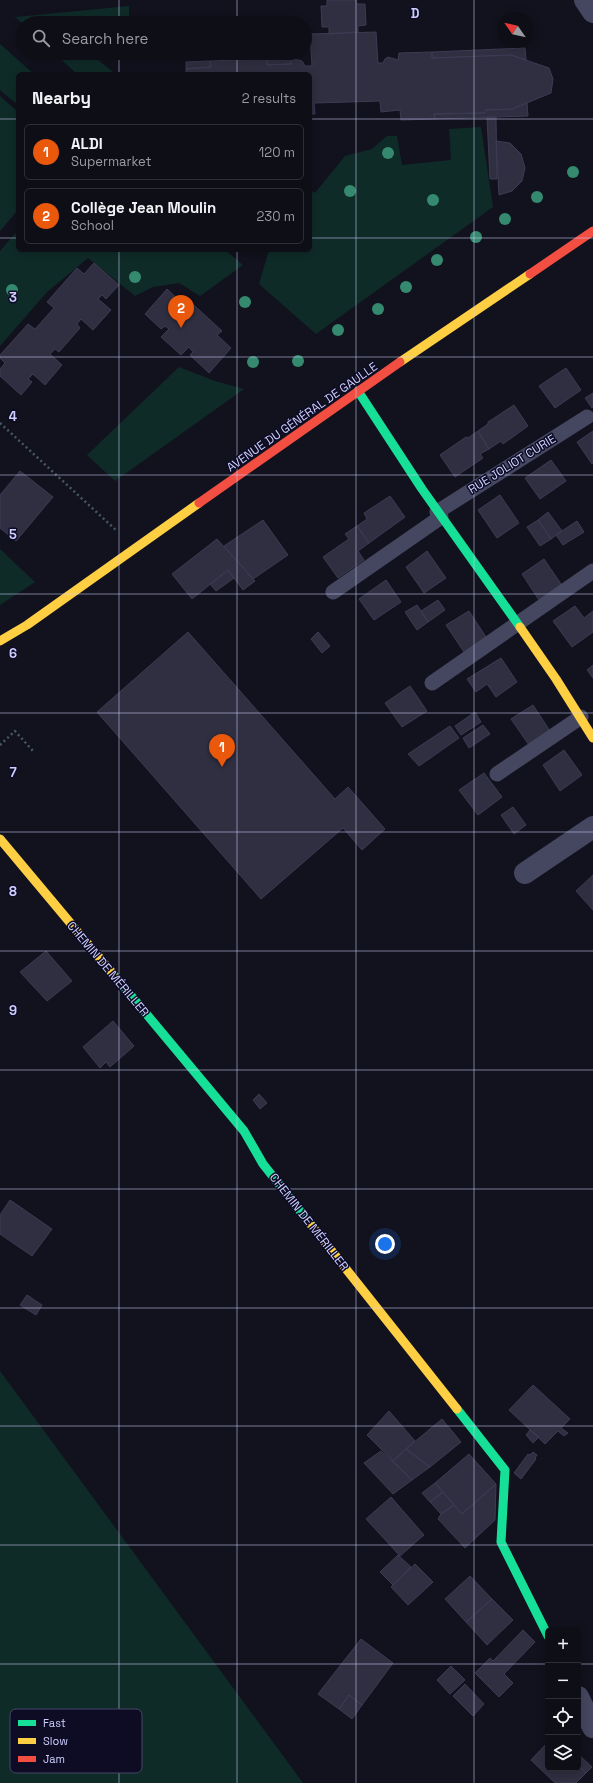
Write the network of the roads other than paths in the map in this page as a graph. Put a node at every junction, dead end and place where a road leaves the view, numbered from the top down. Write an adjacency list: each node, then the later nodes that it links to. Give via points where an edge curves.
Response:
1 (585, 0): 2 (street)
2 (593, 12)
3 (593, 231): 4 (street, AVENUE DU GÉNÉRAL DE GAULLE)
4 (358, 392): 6 (street); 10 (street, AVENUE DU GÉNÉRAL DE GAULLE)
5 (587, 417): 6 (lane, RUE JOLIOT CURIE)
6 (439, 514): 8 (lane, RUE JOLIOT CURIE); 9 (street)
7 (593, 571): 9 (lane)
8 (333, 592)
9 (517, 624): 13 (lane); 14 (street)
10 (27, 625): 11 (street, AVENUE DU GÉNÉRAL DE GAULLE); 12 (street, AVENUE DU GÉNÉRAL DE GAULLE)
11 (0, 641)
12 (0, 650)
13 (432, 683)
14 (581, 717): 15 (street); 16 (lane)
15 (593, 738)
16 (497, 774)
17 (593, 827): 19 (street)
18 (0, 839): 20 (street, CHEMIN DE MÉRILLER, via 244,1131 263,1164 505,1470 501,1542)
19 (525, 873)
20 (545, 1630)
21 (579, 1699): 22 (street)
22 (593, 1727)

